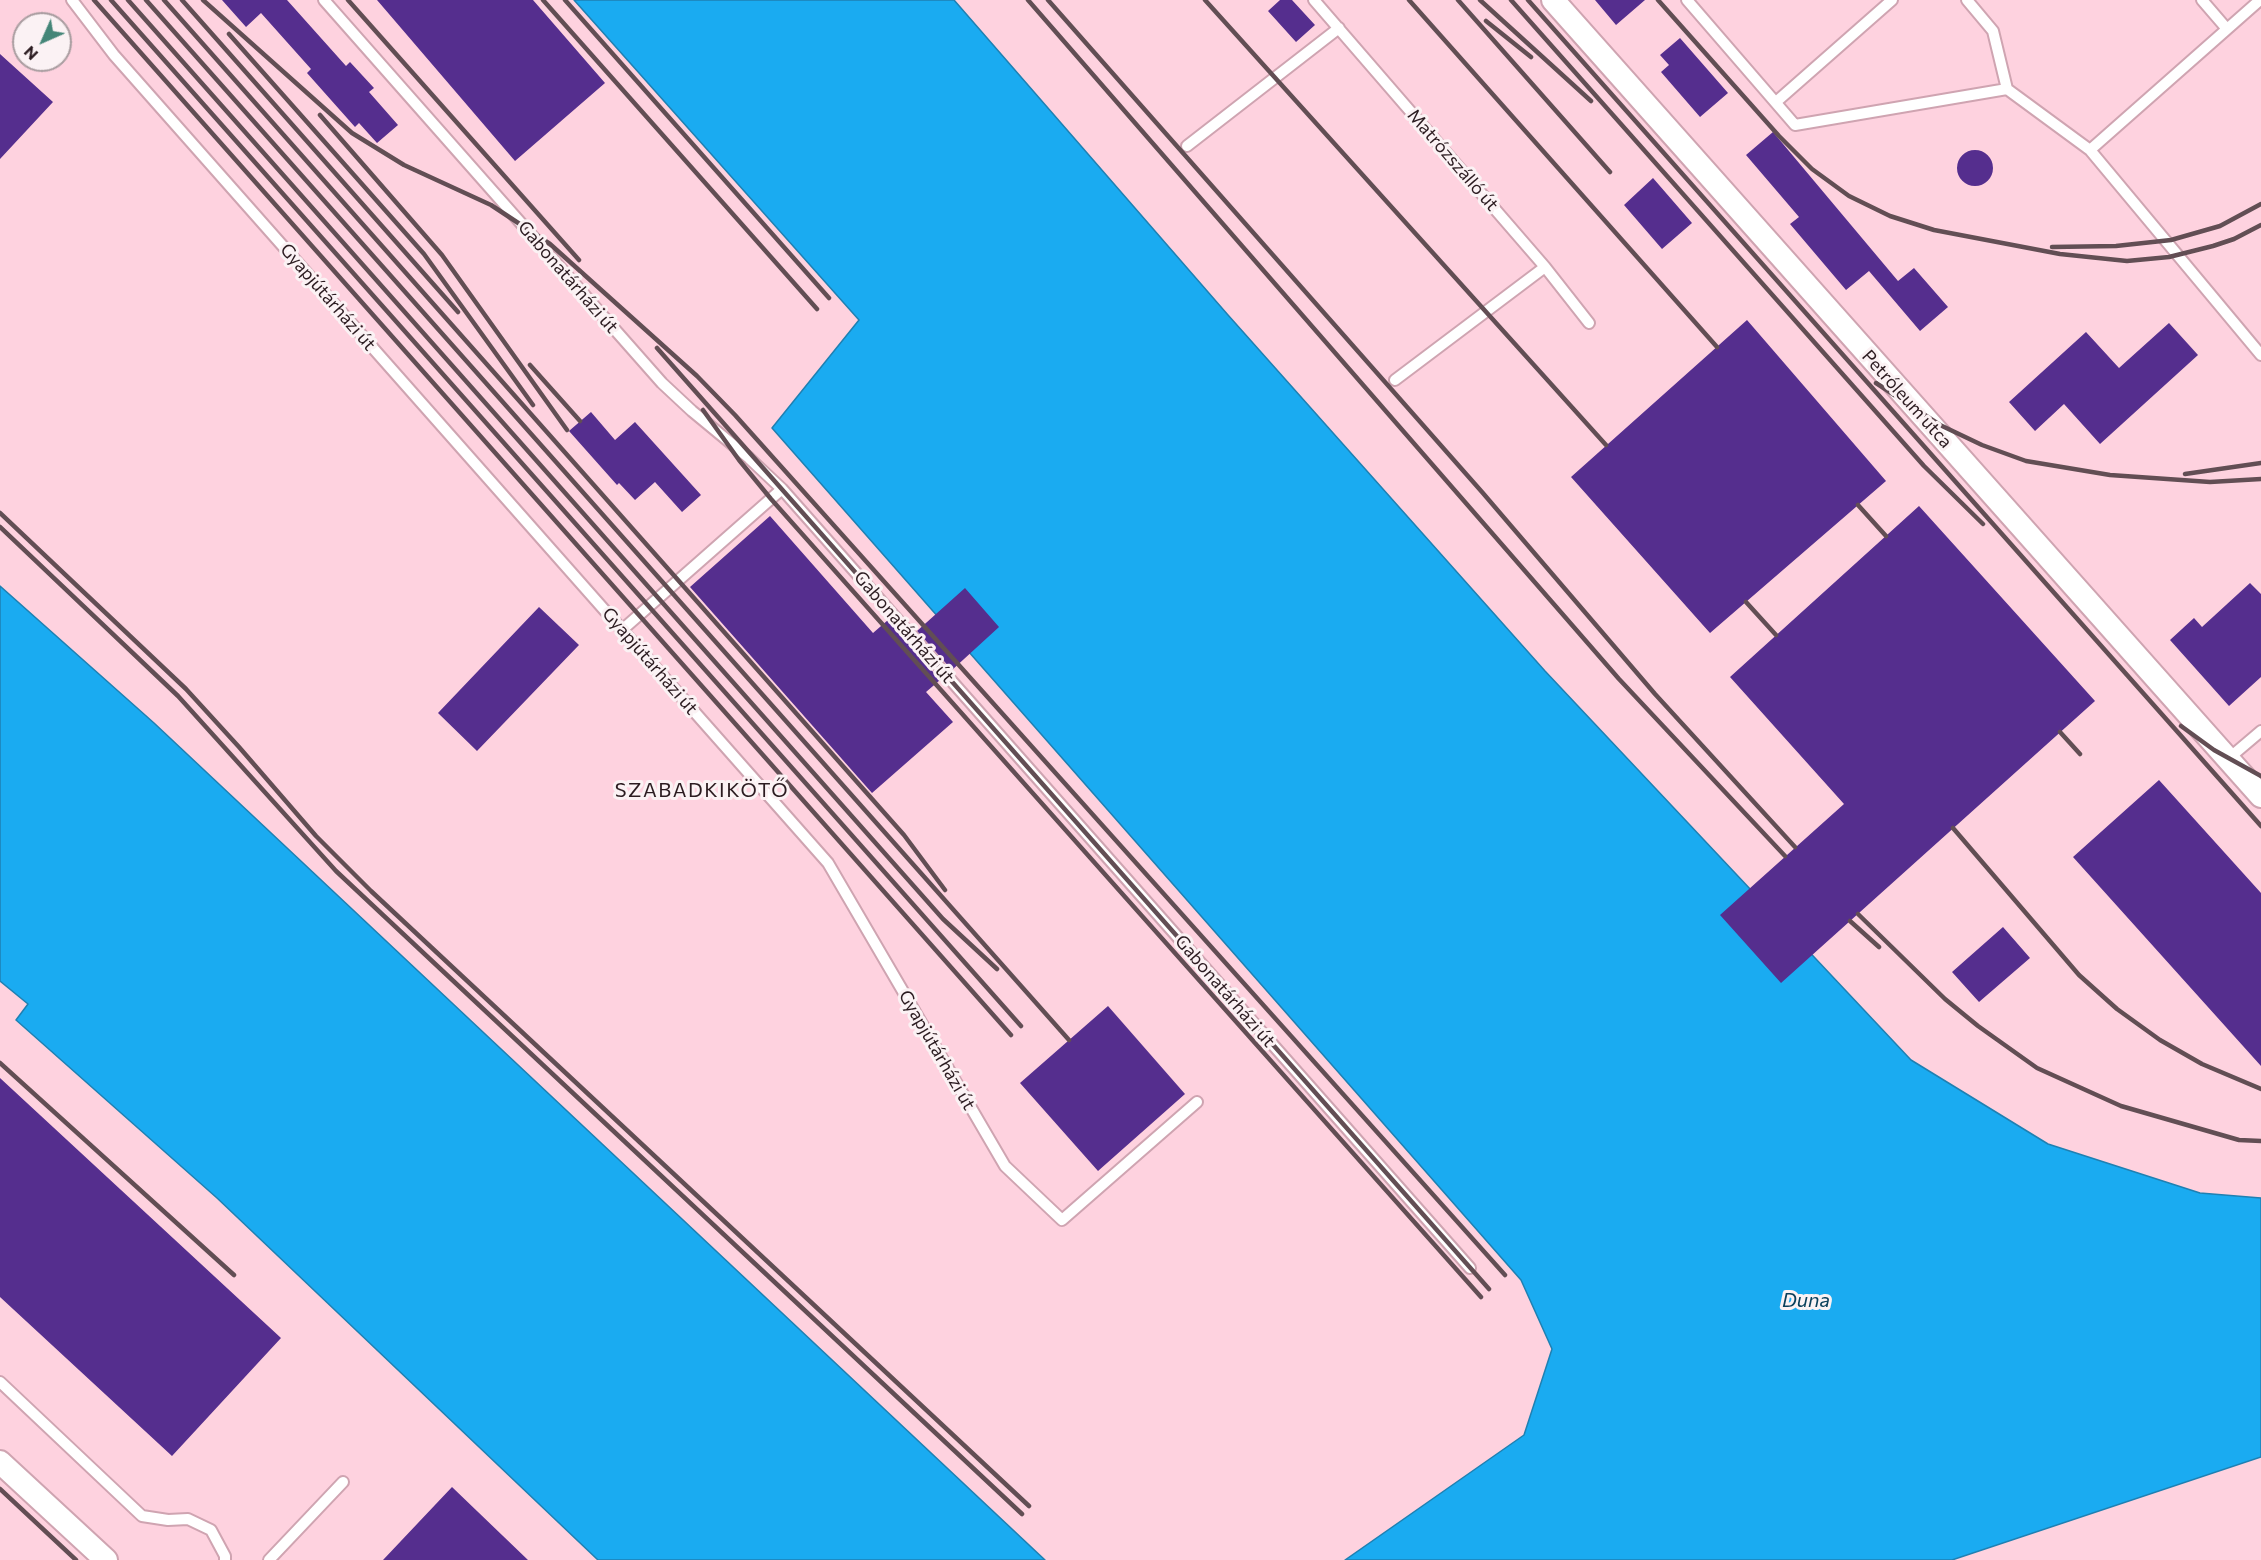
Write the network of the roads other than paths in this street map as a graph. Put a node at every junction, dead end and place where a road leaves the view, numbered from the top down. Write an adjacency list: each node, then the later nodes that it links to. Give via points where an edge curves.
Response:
1 (72, 0): 21 (lane, Gyapjútárházi út, via 114,55)
2 (324, 0): 20 (lane, Gabonatárházi út, via 662,383)
3 (1314, 0): 10 (lane, Matrózszálló út)
4 (1553, 0): 23 (street, Petróleum utca)
5 (1687, 0): 13 (lane)
6 (1892, 0): 13 (lane)
7 (1967, 0): 12 (lane, via 1993,31)
8 (2202, 0): 11 (lane)
9 (2260, 0): 11 (lane)
10 (1339, 28): 14 (lane); 16 (lane, Matrózszálló út)
11 (2227, 29): 15 (lane)
12 (2007, 89): 13 (lane, via 1795,125); 15 (lane)
13 (1776, 102)
14 (1187, 146)
15 (2090, 150): 18 (lane)
16 (1545, 267): 17 (lane, Matrózszálló út); 19 (lane)
17 (1588, 323)
18 (2261, 355)
19 (1395, 380)
20 (782, 489): 21 (lane); 26 (lane, Gabonatárházi út)
21 (622, 630): 25 (lane, Gyapjútárházi út, via 828,863 1005,1166 1062,1220)
22 (2261, 730): 23 (lane)
23 (2228, 759): 24 (street, Petróleum utca)
24 (2261, 796)
25 (1197, 1102)
26 (1470, 1268)
27 (0, 1382): 31 (lane, via 142,1516 188,1519 211,1530)
28 (0, 1462): 30 (street)
29 (343, 1482): 32 (lane)
30 (105, 1560)
31 (225, 1560)
32 (268, 1560)

